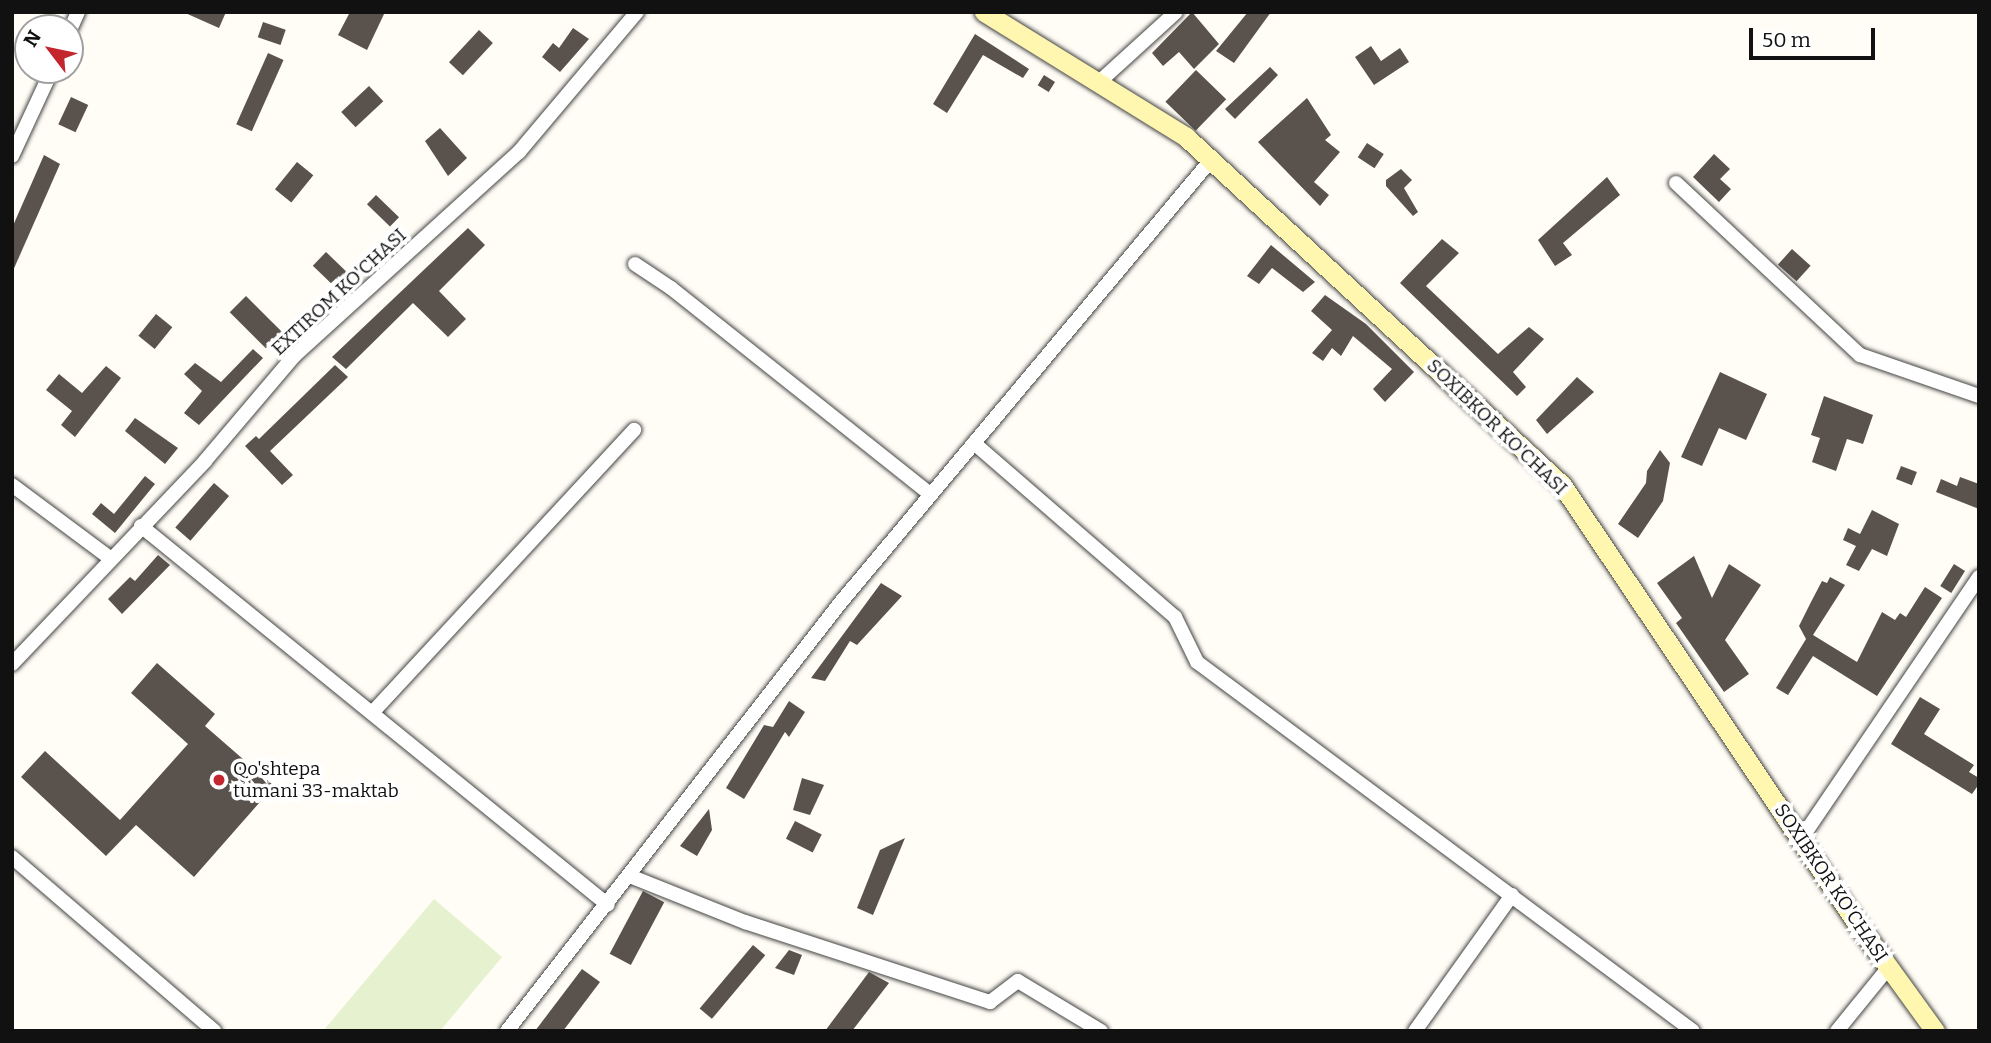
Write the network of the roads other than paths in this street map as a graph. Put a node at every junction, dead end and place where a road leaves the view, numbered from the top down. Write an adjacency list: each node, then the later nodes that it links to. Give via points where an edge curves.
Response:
1 (637, 12): 15 (street, EXTIROM KO'CHASI, via 519,152 295,355)
2 (984, 12): 4 (main road, SOXIBKOR KO'CHASI)
3 (1176, 12): 4 (street)
4 (1098, 83): 7 (main road, SOXIBKOR KO'CHASI, via 1186,137)
5 (45, 84): 6 (street)
6 (12, 156)
7 (1211, 160): 12 (street); 20 (main road, SOXIBKOR KO'CHASI, via 1562,485)
8 (1676, 183): 10 (street, via 1860,355)
9 (635, 264): 14 (street)
10 (1979, 396)
11 (635, 430): 19 (street)
12 (974, 443): 14 (street); 23 (street, via 1175,617 1197,662)
13 (12, 485): 16 (street)
14 (930, 495): 22 (street, via 841,602)
15 (141, 526): 16 (street, EXTIROM KO'CHASI); 19 (street)
16 (110, 558): 18 (street, EXTIROM KO'CHASI)
17 (1979, 577): 20 (street)
18 (12, 664)
19 (372, 713): 24 (street)
20 (1801, 839): 25 (main road, SOXIBKOR KO'CHASI)
21 (12, 857): 26 (street)
22 (630, 876): 24 (street); 28 (street, via 745,922 990,1002 1018,981)
23 (1512, 895): 29 (street); 30 (street)
24 (608, 905): 27 (street)
25 (1889, 967): 31 (street); 32 (main road, SOXIBKOR KO'CHASI)
26 (214, 1031)
27 (507, 1031)
28 (1101, 1031)
29 (1415, 1031)
30 (1693, 1031)
31 (1837, 1031)
32 (1935, 1031)

